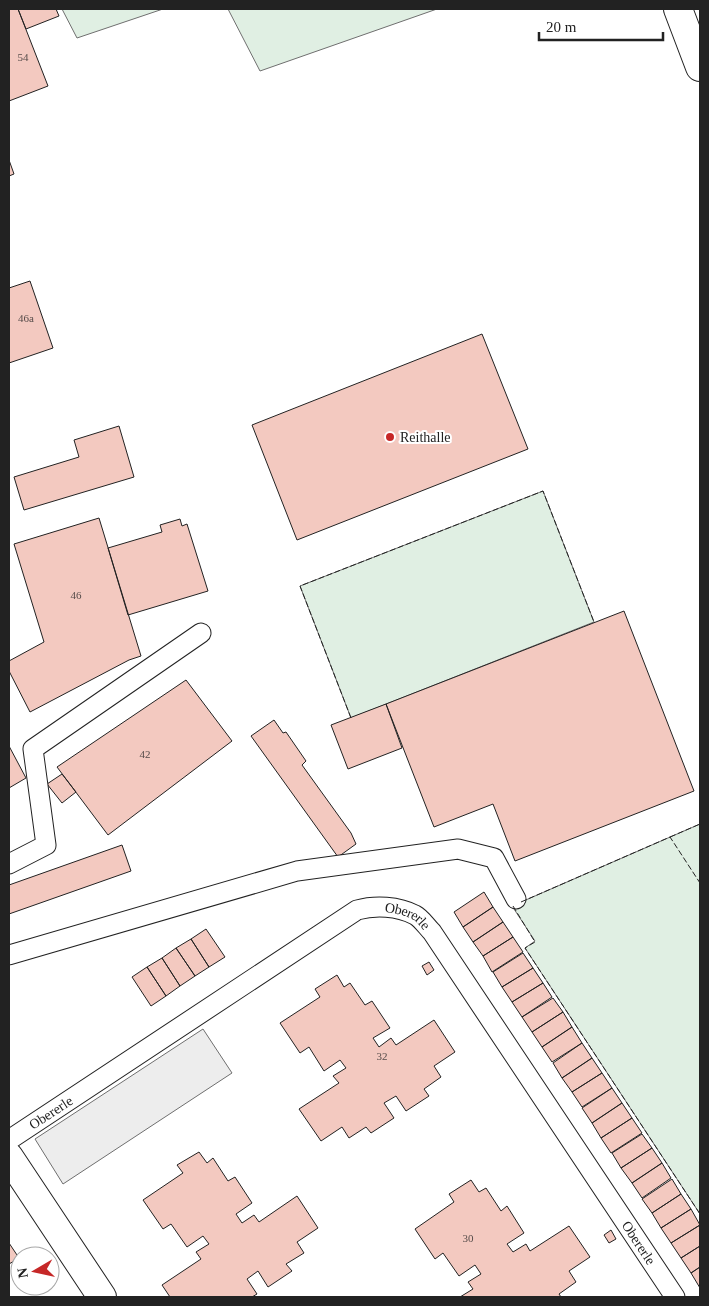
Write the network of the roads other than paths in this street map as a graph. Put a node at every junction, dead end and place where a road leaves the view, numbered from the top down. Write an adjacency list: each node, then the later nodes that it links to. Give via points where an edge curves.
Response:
1 (678, 9): 2 (main road)
2 (700, 67)
3 (201, 633): 4 (lane, via 33,750 46,845)
4 (9, 864)
5 (516, 899): 6 (lane, via 494,858 458,849 297,871)
6 (9, 954)
7 (9, 1140): 10 (lane, Obererle, via 357,910 374,905 389,908 416,915 432,932)
8 (9, 1158): 9 (main road)
9 (102, 1297)
10 (675, 1297)

